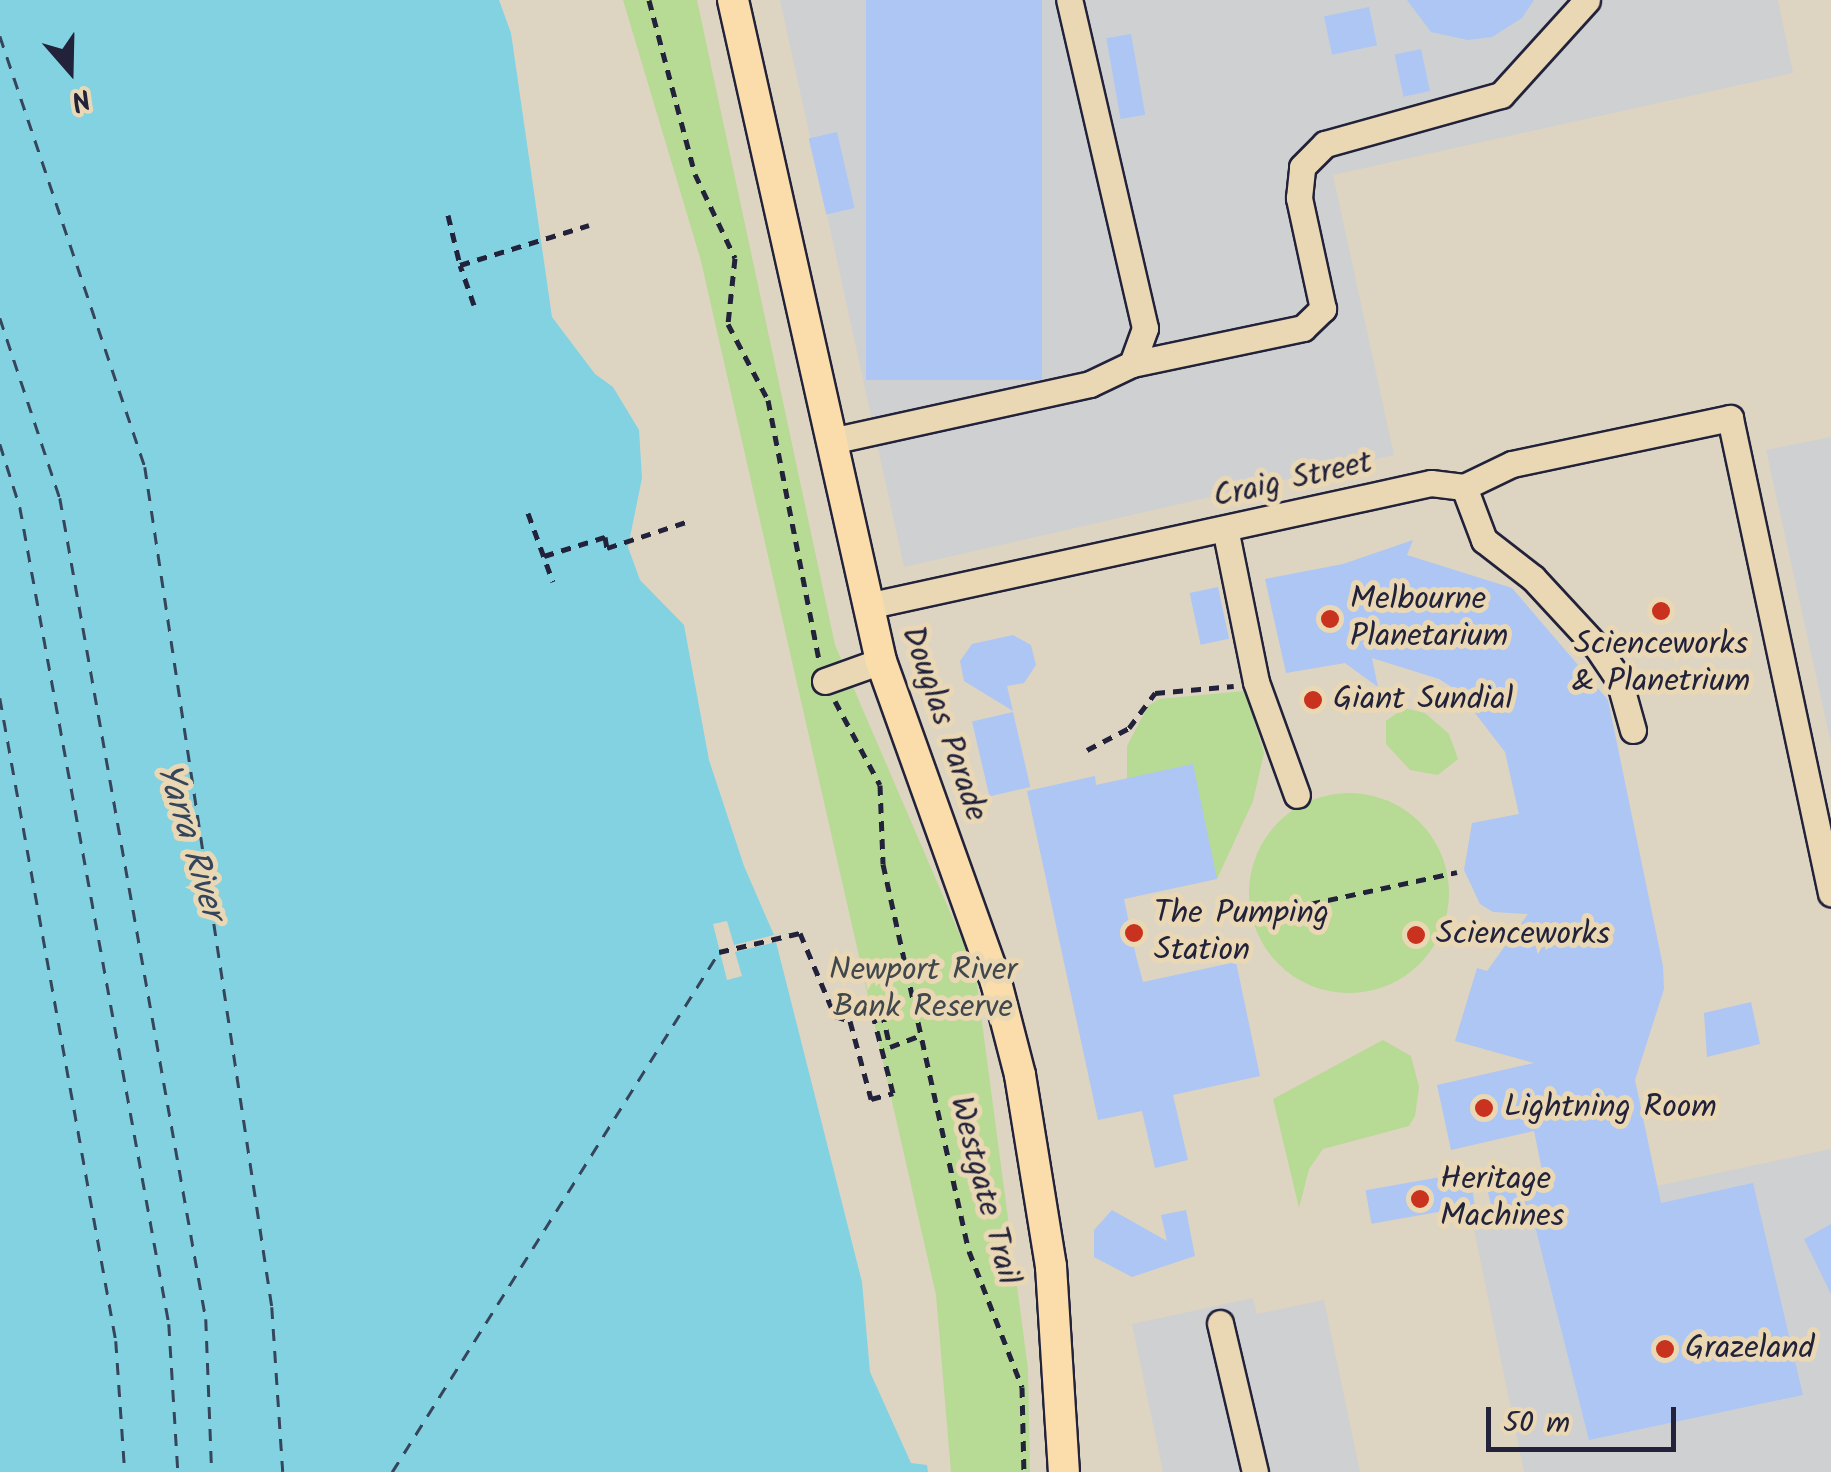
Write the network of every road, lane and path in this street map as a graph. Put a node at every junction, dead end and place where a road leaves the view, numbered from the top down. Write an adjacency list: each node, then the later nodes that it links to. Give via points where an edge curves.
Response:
1 (733, 0): 10 (main road, Douglas Parade)
2 (1069, 0): 9 (street, via 1145,328)
3 (1586, 0): 9 (street, via 1501,95 1325,144 1302,168 1299,198 1323,309 1303,328)
4 (650, 1): 19 (path, Westgate Trail, via 695,174 733,251 728,324 768,400 802,598)
5 (448, 215): 7 (path)
6 (588, 225): 7 (path)
7 (460, 266): 8 (path)
8 (474, 305)
9 (1132, 364): 10 (street, via 1090,384)
10 (832, 440): 17 (main road, Douglas Parade)
11 (1464, 486): 14 (street, Craig Street, via 1431,483); 21 (street, via 1484,540 1533,578 1619,680); 25 (street, Craig Street, via 1512,464 1730,418)
12 (528, 513): 15 (path)
13 (689, 521): 15 (path, via 608,548 605,537)
14 (1226, 533): 17 (street, Craig Street); 20 (street)
15 (544, 556): 16 (path)
16 (552, 582)
17 (866, 606): 18 (main road, Douglas Parade)
18 (881, 660): 19 (street); 31 (main road, Douglas Parade, via 990,964 1020,1075 1052,1267)
19 (825, 681): 28 (path, Westgate Trail, via 880,785 881,853)
20 (1256, 682): 22 (path, via 1154,693 1129,728); 23 (street)
21 (1634, 730)
22 (1088, 750)
23 (1297, 795)
24 (1457, 872): 26 (path)
25 (1831, 892)
26 (1240, 920)
27 (719, 952): 28 (path, via 800,933 835,1016 850,1021 871,1099 893,1093 873,1015 882,1012 890,1047)
28 (919, 1036): 30 (path, Westgate Trail, via 969,1251 1022,1387)
29 (1220, 1323): 32 (street)
30 (1024, 1472)
31 (1064, 1472)
32 (1254, 1472)

